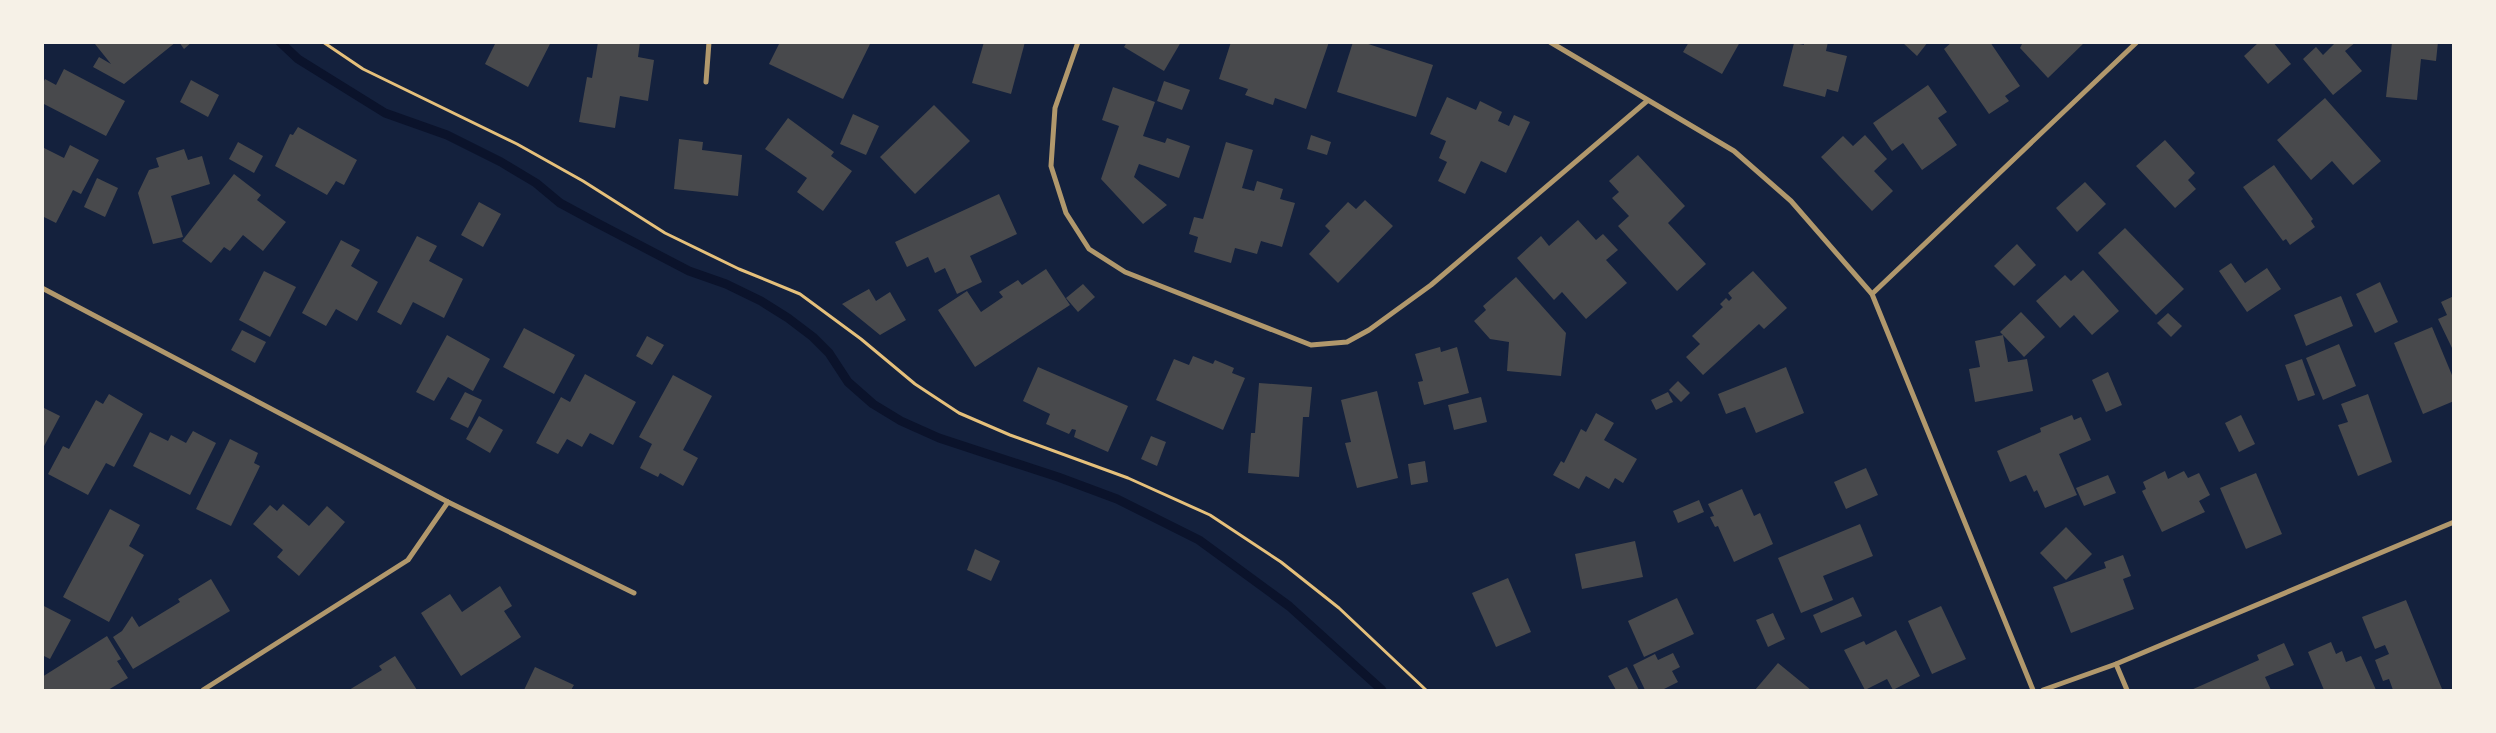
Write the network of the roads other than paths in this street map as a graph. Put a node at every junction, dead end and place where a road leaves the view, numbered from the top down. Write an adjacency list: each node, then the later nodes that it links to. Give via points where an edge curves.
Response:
1 (709, 42): 5 (street)
2 (1078, 42): 6 (street, via 1055,108 1051,166 1066,213 1089,248 1125,272 1311,345 1347,342 1377,325 1431,284)
3 (1550, 42): 6 (street)
4 (2137, 42): 8 (street)
5 (706, 82)
6 (1647, 100): 8 (street, via 1734,151 1791,201)
7 (42, 288): 9 (street)
8 (1872, 294): 14 (street)
9 (448, 502): 11 (street); 13 (street, via 408,560)
10 (2454, 522): 12 (street)
11 (634, 593)
12 (2116, 664): 15 (street); 16 (street)
13 (203, 690)
14 (2034, 690)
15 (2043, 690)
16 (2127, 690)

